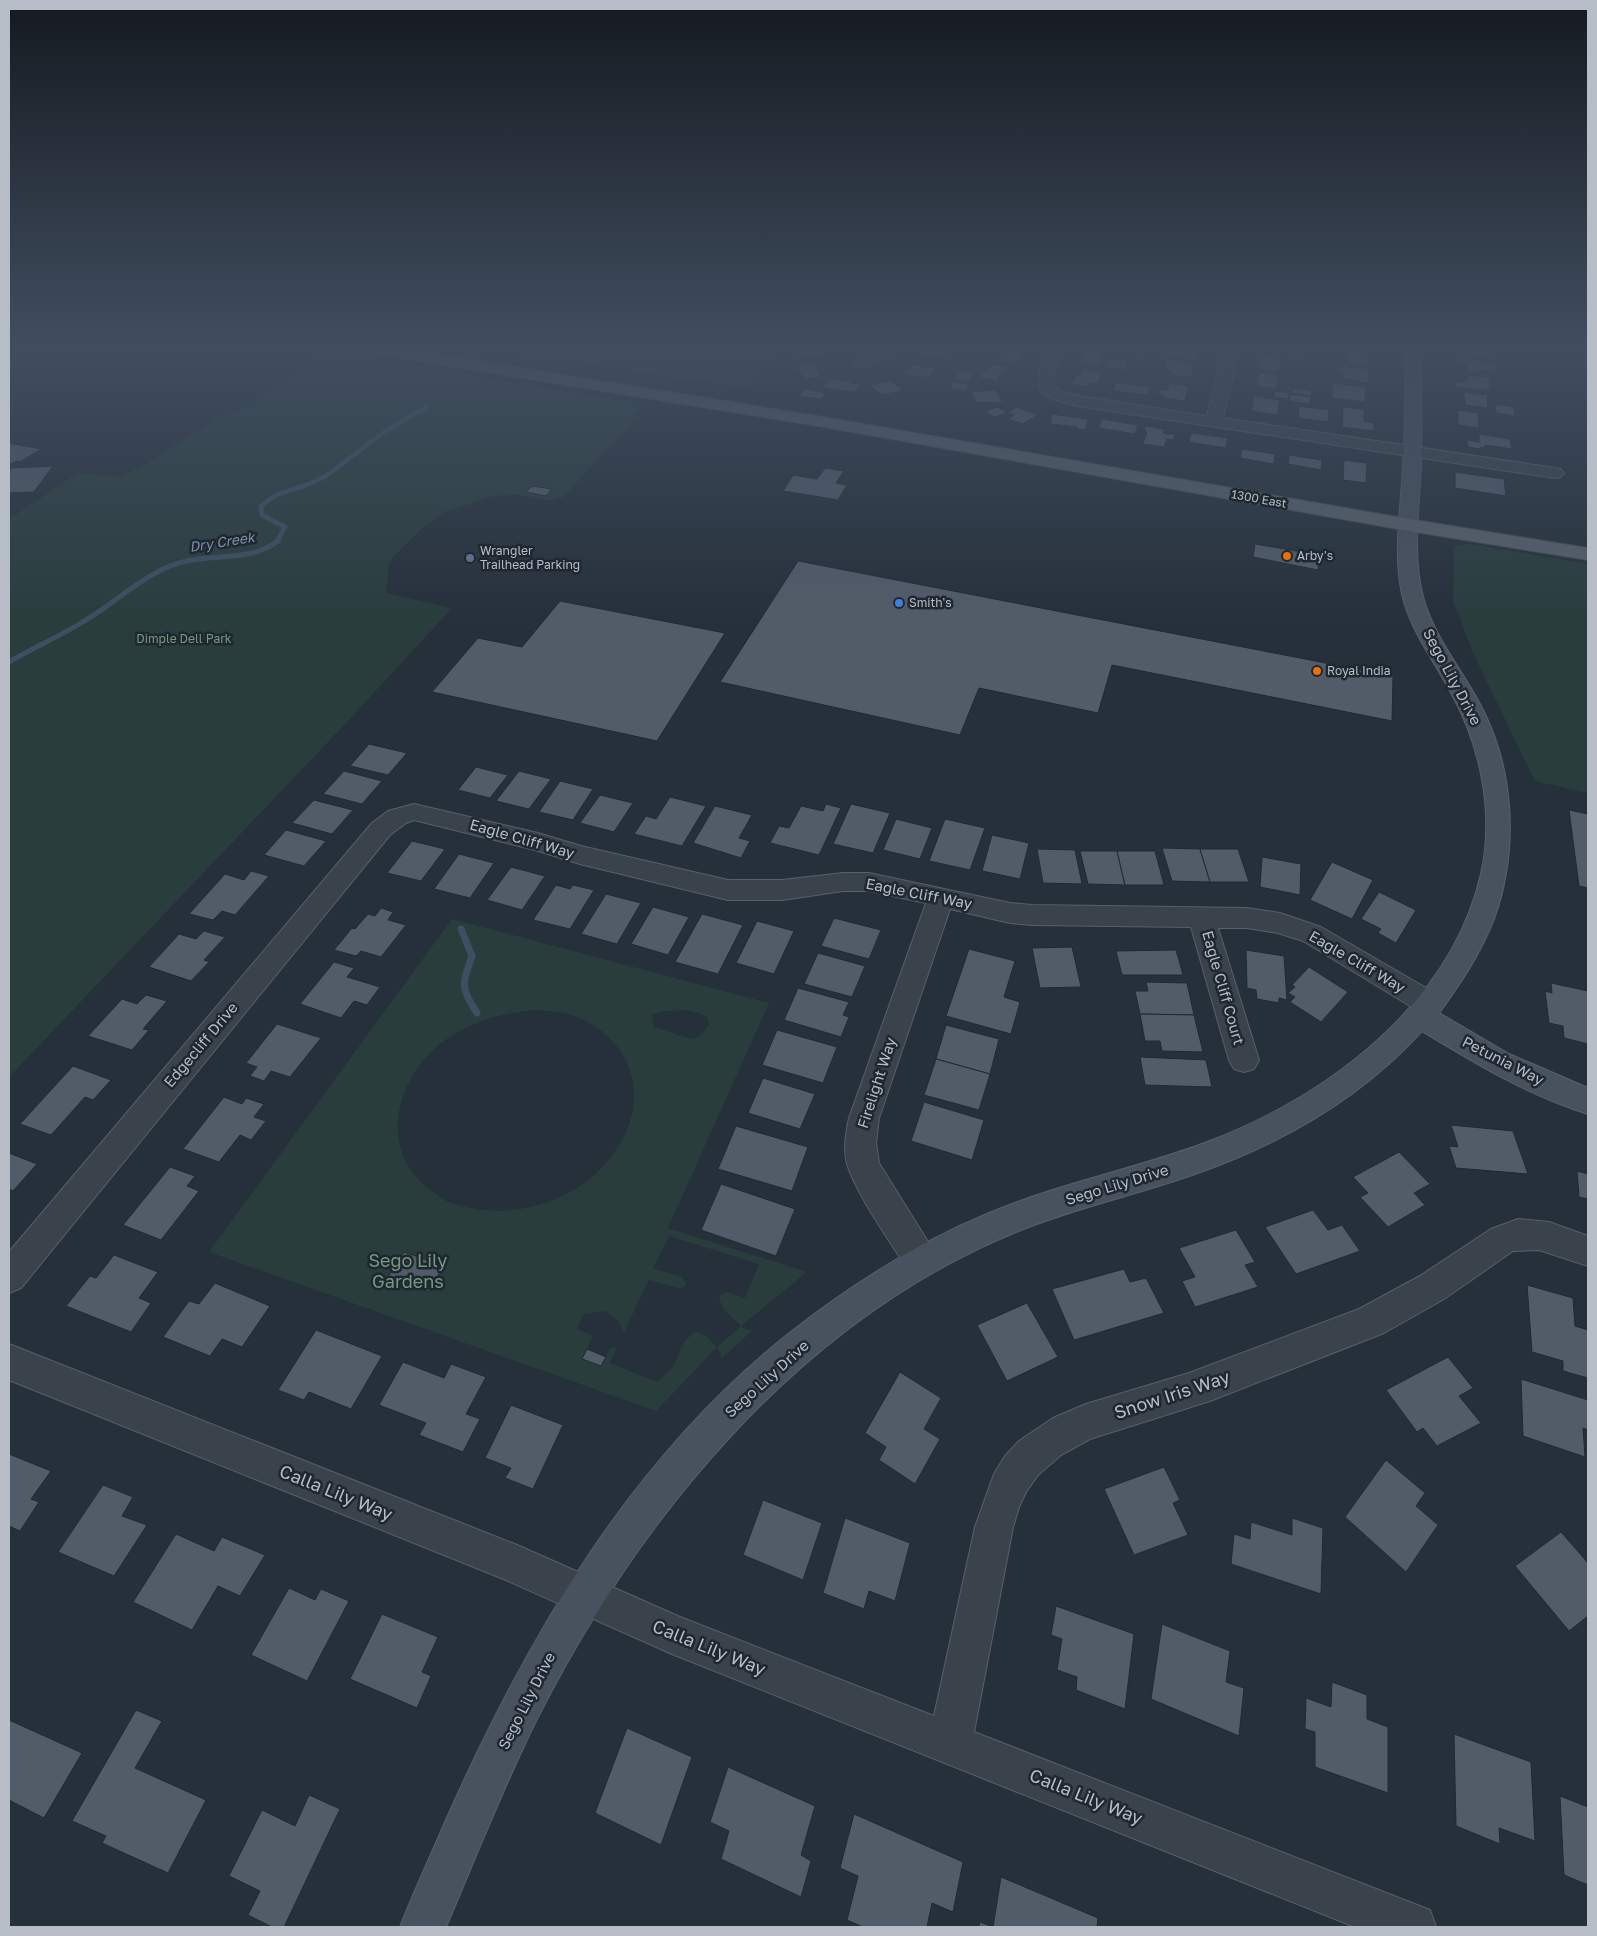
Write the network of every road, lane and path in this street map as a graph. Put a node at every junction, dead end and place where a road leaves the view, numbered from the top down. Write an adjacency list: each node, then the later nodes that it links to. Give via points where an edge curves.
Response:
1 (916, 438): 7 (main road, 1300 East)
2 (990, 438): 8 (main road, 1300 East)
3 (1322, 438): 5 (street)
4 (1413, 438): 5 (street, Sego Lily Drive)
5 (1413, 452): 6 (street); 9 (street, Sego Lily Drive)
6 (1556, 473)
7 (1125, 474): 8 (main road, via 1140,472 1185,479); 9 (main road, 1300 East)
8 (1223, 480): 9 (main road, 1300 East)
9 (1410, 519): 10 (main road, 1300 East); 11 (main road, 1300 East); 15 (street, Sego Lily Drive, via 1410,582 1416,606 1433,645 1467,700 1479,728 1496,790 1498,827 1494,871 1483,913 1464,955)
10 (1588, 541)
11 (1588, 554)
12 (397, 817): 13 (street, Eagle Cliff Way, via 414,812 436,816 728,890 782,890 869,882); 20 (street, Edgecliff Drive, via 381,829)
13 (941, 897): 14 (street, Eagle Cliff Way, via 1032,915); 19 (street, Firelight Way, via 864,1118 860,1143 863,1164 874,1186)
14 (1201, 916): 15 (street, Eagle Cliff Way, via 1280,923 1312,934); 16 (street, Eagle Cliff Court)
15 (1425, 1010): 17 (street, Petunia Way, via 1500,1063); 19 (street, Sego Lily Drive, via 1367,1066 1301,1112 1228,1148 1001,1223)
16 (1244, 1060)
17 (1588, 1101)
18 (1588, 1251): 23 (street, Snow Iris Way, via 1532,1233 1507,1237 1434,1287 1361,1325 1188,1391 1093,1421 1058,1436 1031,1454 1004,1495 994,1527)
19 (922, 1261): 22 (street, Sego Lily Drive, via 867,1296 766,1375 678,1468)
20 (9, 1277)
21 (9, 1362): 22 (street, Calla Lily Way)
22 (584, 1594): 23 (street, Calla Lily Way, via 672,1634); 24 (street, Sego Lily Drive, via 520,1709)
23 (950, 1743): 25 (street, Calla Lily Way)
24 (424, 1927)
25 (1413, 1927)

